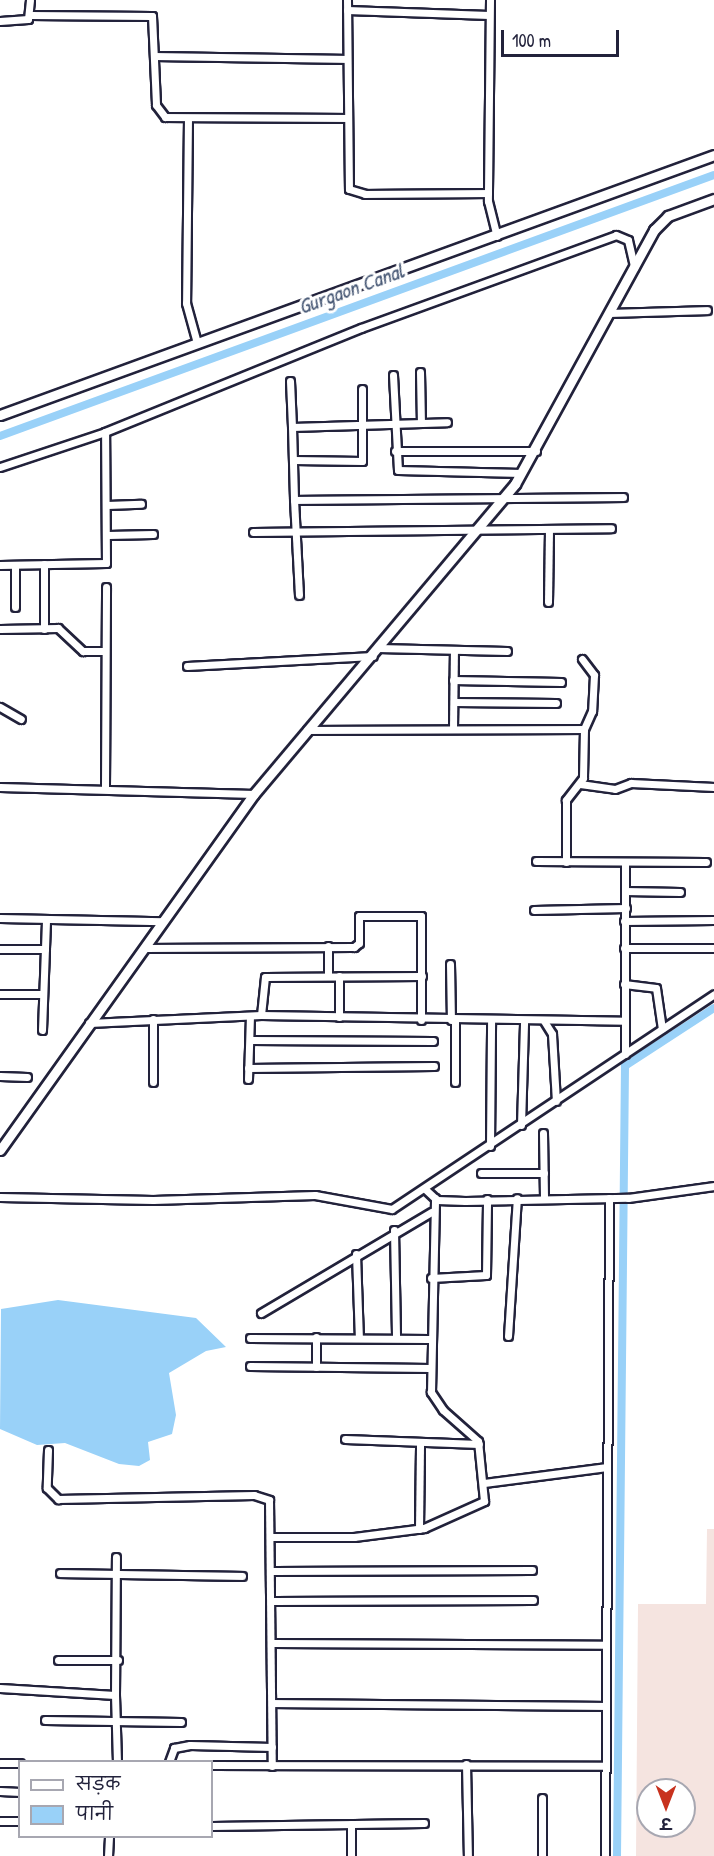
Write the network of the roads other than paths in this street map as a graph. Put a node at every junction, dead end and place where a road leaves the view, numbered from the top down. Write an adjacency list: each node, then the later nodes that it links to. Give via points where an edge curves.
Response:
1 (30, 0): 5 (street)
2 (347, 0): 4 (street)
3 (490, 0): 6 (street)
4 (347, 10): 6 (street); 9 (street)
5 (30, 15): 7 (street, via 26,20); 8 (street, via 148,15 155,22)
6 (489, 15): 13 (street)
7 (0, 21)
8 (157, 56): 9 (street); 10 (street, via 158,113)
9 (347, 59): 11 (street)
10 (188, 118): 11 (street); 19 (street, via 186,303)
11 (347, 118): 13 (street, via 352,192)
12 (714, 155): 15 (street)
13 (488, 193): 15 (street)
14 (714, 198): 16 (street, via 660,222)
15 (498, 236): 19 (street)
16 (634, 267): 18 (street); 30 (street, via 628,240 616,235 361,328)
17 (707, 310): 18 (street)
18 (612, 313): 32 (street)
19 (197, 342): 24 (street)
20 (420, 372): 27 (street)
21 (393, 375): 26 (street)
22 (290, 381): 29 (street)
23 (362, 389): 28 (street)
24 (0, 415)
25 (447, 422): 27 (street)
26 (394, 423): 27 (street); 28 (street); 31 (street)
27 (422, 423)
28 (363, 425): 29 (street); 33 (street, via 362,461)
29 (292, 427): 33 (street)
30 (105, 432): 34 (street); 40 (street)
31 (395, 451): 32 (street); 35 (street, via 403,473)
32 (536, 451): 35 (street)
33 (294, 460): 38 (street)
34 (0, 466)
35 (521, 473): 37 (street)
36 (624, 497): 37 (street)
37 (504, 498): 38 (street); 42 (street)
38 (294, 500): 44 (street)
39 (141, 504): 40 (street)
40 (107, 505): 47 (street)
41 (611, 528): 43 (street)
42 (480, 529): 43 (street); 44 (street); 60 (street)
43 (549, 529): 53 (street)
44 (297, 530): 45 (street); 52 (street)
45 (253, 532)
46 (153, 534): 47 (street)
47 (108, 535): 48 (street, via 106,563)
48 (44, 564): 50 (street); 55 (street)
49 (0, 565): 50 (street)
50 (15, 565): 54 (street)
51 (106, 587): 58 (street)
52 (299, 595)
53 (548, 602)
54 (15, 607)
55 (44, 628): 56 (street); 58 (street, via 65,631 83,651)
56 (0, 629)
57 (454, 650): 59 (street); 60 (street); 63 (street)
58 (105, 651): 73 (street)
59 (507, 651)
60 (376, 652): 62 (street); 71 (street)
61 (582, 659): 70 (street, via 594,675 592,711)
62 (187, 666)
63 (453, 680): 64 (street); 65 (street)
64 (561, 682)
65 (454, 702): 66 (street); 69 (street)
66 (556, 703)
67 (0, 707): 68 (street)
68 (21, 719)
69 (453, 729): 70 (street); 71 (street)
70 (584, 729): 72 (street)
71 (305, 730): 76 (street)
72 (580, 784): 75 (street, via 599,789 631,783); 78 (street, via 566,800)
73 (105, 786): 74 (street); 76 (street)
74 (0, 787)
75 (714, 787)
76 (254, 794): 88 (street)
77 (536, 861): 78 (street)
78 (566, 862): 79 (street)
79 (625, 862): 80 (street); 81 (street)
80 (706, 862)
81 (625, 891): 82 (street); 83 (street)
82 (680, 892)
83 (626, 908): 84 (street); 89 (street)
84 (534, 910)
85 (0, 918): 86 (street)
86 (46, 918): 88 (street); 95 (street)
87 (714, 920): 89 (street)
88 (163, 921): 91 (street)
89 (624, 921): 92 (street)
90 (328, 946): 91 (street); 97 (street); 99 (street, via 358,946 362,915 421,916)
91 (144, 948): 114 (street)
92 (624, 948): 93 (street); 100 (street)
93 (714, 948)
94 (0, 949): 95 (street)
95 (45, 949): 102 (street)
96 (450, 964): 109 (street)
97 (328, 976): 98 (street); 104 (street, via 265,977)
98 (339, 976): 99 (street); 106 (street)
99 (422, 976): 108 (street)
100 (624, 984): 113 (street); 115 (street, via 656,988)
101 (0, 994): 102 (street)
102 (43, 994): 116 (street)
103 (714, 994): 115 (street)
104 (261, 1015): 105 (street); 106 (street)
105 (250, 1017): 107 (street); 117 (street)
106 (339, 1017): 108 (street)
107 (153, 1019): 114 (street); 125 (street)
108 (421, 1020): 109 (street)
109 (453, 1020): 110 (street); 126 (street)
110 (491, 1021): 111 (street); 130 (street)
111 (524, 1021): 112 (street); 128 (street)
112 (544, 1021): 113 (street); 127 (street, via 552,1034)
113 (625, 1021): 119 (street)
114 (89, 1023): 131 (street)
115 (662, 1029): 119 (street)
116 (42, 1030)
117 (251, 1040): 118 (street); 121 (street)
118 (433, 1041)
119 (625, 1054): 127 (street)
120 (434, 1066): 121 (street)
121 (248, 1068): 124 (street)
122 (0, 1076): 123 (street)
123 (27, 1077)
124 (248, 1079)
125 (153, 1082)
126 (455, 1082)
127 (556, 1101): 128 (street)
128 (522, 1125): 130 (street)
129 (543, 1133): 133 (street)
130 (490, 1146): 135 (street)
131 (0, 1150)
132 (481, 1173): 133 (street)
133 (543, 1173): 138 (street)
134 (714, 1186): 139 (street)
135 (430, 1194): 136 (street, via 392,1209 315,1195); 140 (street); 141 (street)
136 (0, 1197)
137 (517, 1198): 138 (street); 140 (street); 146 (street)
138 (544, 1198): 139 (street)
139 (612, 1198): 159 (street)
140 (487, 1199): 144 (street, via 486,1275)
141 (431, 1212): 142 (street); 144 (street)
142 (394, 1230): 143 (street); 150 (street)
143 (356, 1254): 145 (street); 149 (street)
144 (431, 1278): 151 (street)
145 (261, 1313)
146 (508, 1336)
147 (316, 1337): 148 (street); 149 (street); 153 (street)
148 (250, 1338)
149 (359, 1338): 150 (street)
150 (396, 1338): 151 (street)
151 (430, 1339): 154 (street)
152 (250, 1366): 153 (street)
153 (316, 1367): 154 (street)
154 (430, 1368): 157 (street, via 431,1392 442,1410)
155 (345, 1438): 156 (street)
156 (420, 1442): 157 (street); 161 (street)
157 (479, 1444): 160 (street)
158 (48, 1450): 162 (street, via 49,1496 264,1497 271,1506)
159 (607, 1467): 160 (street); 172 (street)
160 (484, 1484): 161 (street, via 480,1506)
161 (419, 1529): 162 (street, via 354,1537)
162 (272, 1537): 165 (street)
163 (116, 1557): 167 (street)
164 (532, 1570): 165 (street)
165 (273, 1571): 170 (street)
166 (60, 1573): 167 (street)
167 (116, 1574): 168 (street); 174 (street)
168 (242, 1576)
169 (533, 1600): 170 (street)
170 (273, 1601): 171 (street)
171 (274, 1643): 172 (street); 177 (street)
172 (606, 1645): 178 (street)
173 (58, 1660): 174 (street)
174 (118, 1660): 176 (street)
175 (0, 1689): 176 (street)
176 (115, 1695): 180 (street)
177 (273, 1703): 178 (street); 182 (street)
178 (606, 1706): 190 (street)
179 (45, 1720): 180 (street)
180 (117, 1721): 181 (street); 183 (street)
181 (181, 1722)
182 (272, 1747): 184 (street, via 190,1745 174,1748); 189 (street)
183 (117, 1760)
184 (169, 1760)
185 (0, 1762): 186 (street)
186 (18, 1763)
187 (466, 1764): 189 (street); 190 (street); 202 (street)
188 (213, 1765): 189 (street)
189 (272, 1766)
190 (606, 1766): 204 (street)
191 (0, 1791): 192 (street)
192 (18, 1792)
193 (542, 1798): 203 (street)
194 (0, 1821): 195 (street)
195 (18, 1821)
196 (424, 1823): 197 (street)
197 (351, 1824): 198 (street); 201 (street)
198 (213, 1826)
199 (109, 1838): 200 (street)
200 (108, 1856)
201 (351, 1856)
202 (468, 1856)
203 (542, 1856)
204 (605, 1856)

